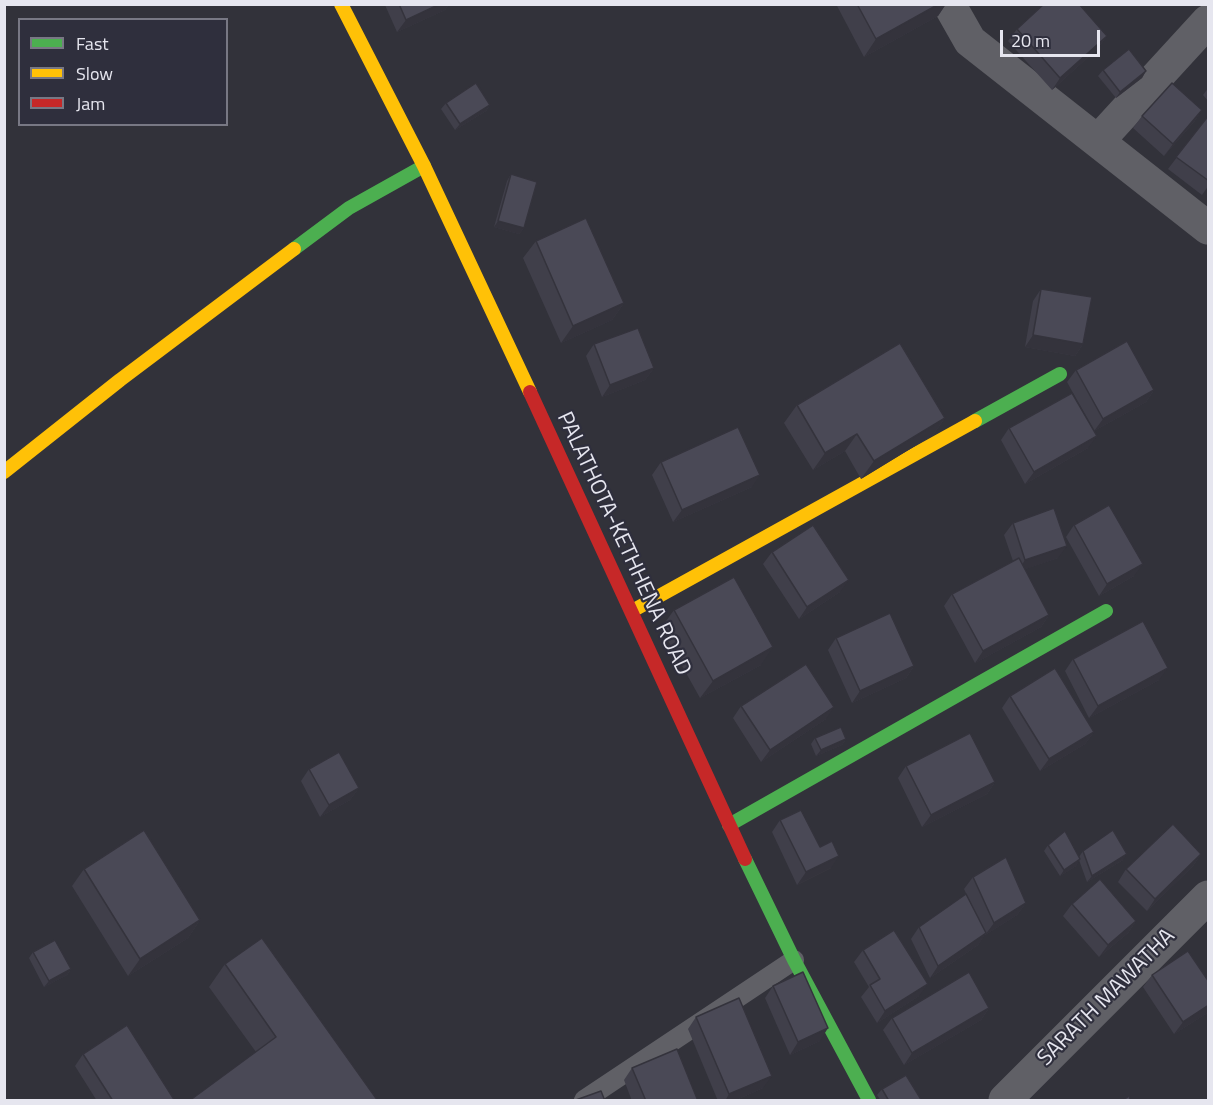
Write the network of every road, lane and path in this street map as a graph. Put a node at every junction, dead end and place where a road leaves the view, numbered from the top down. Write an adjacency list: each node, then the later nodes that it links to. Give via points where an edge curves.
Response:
1 (341, 4): 5 (street, PALATHOTA-KETHHENA ROAD)
2 (949, 4): 4 (street, via 970,41)
3 (1209, 21): 4 (street)
4 (1098, 141): 6 (street)
5 (424, 166): 8 (street, via 349,208); 9 (street, PALATHOTA-KETHHENA ROAD)
6 (1209, 228)
7 (1060, 374): 9 (street)
8 (4, 471)
9 (632, 611): 11 (street, PALATHOTA-KETHHENA ROAD)
10 (1106, 611): 11 (street)
11 (729, 825): 13 (street, PALATHOTA-KETHHENA ROAD)
12 (1209, 897): 16 (street, SARATH MAWATHA)
13 (794, 960): 14 (lane); 15 (street, PALATHOTA-KETHHENA ROAD)
14 (584, 1101)
15 (869, 1101)
16 (1005, 1101)

